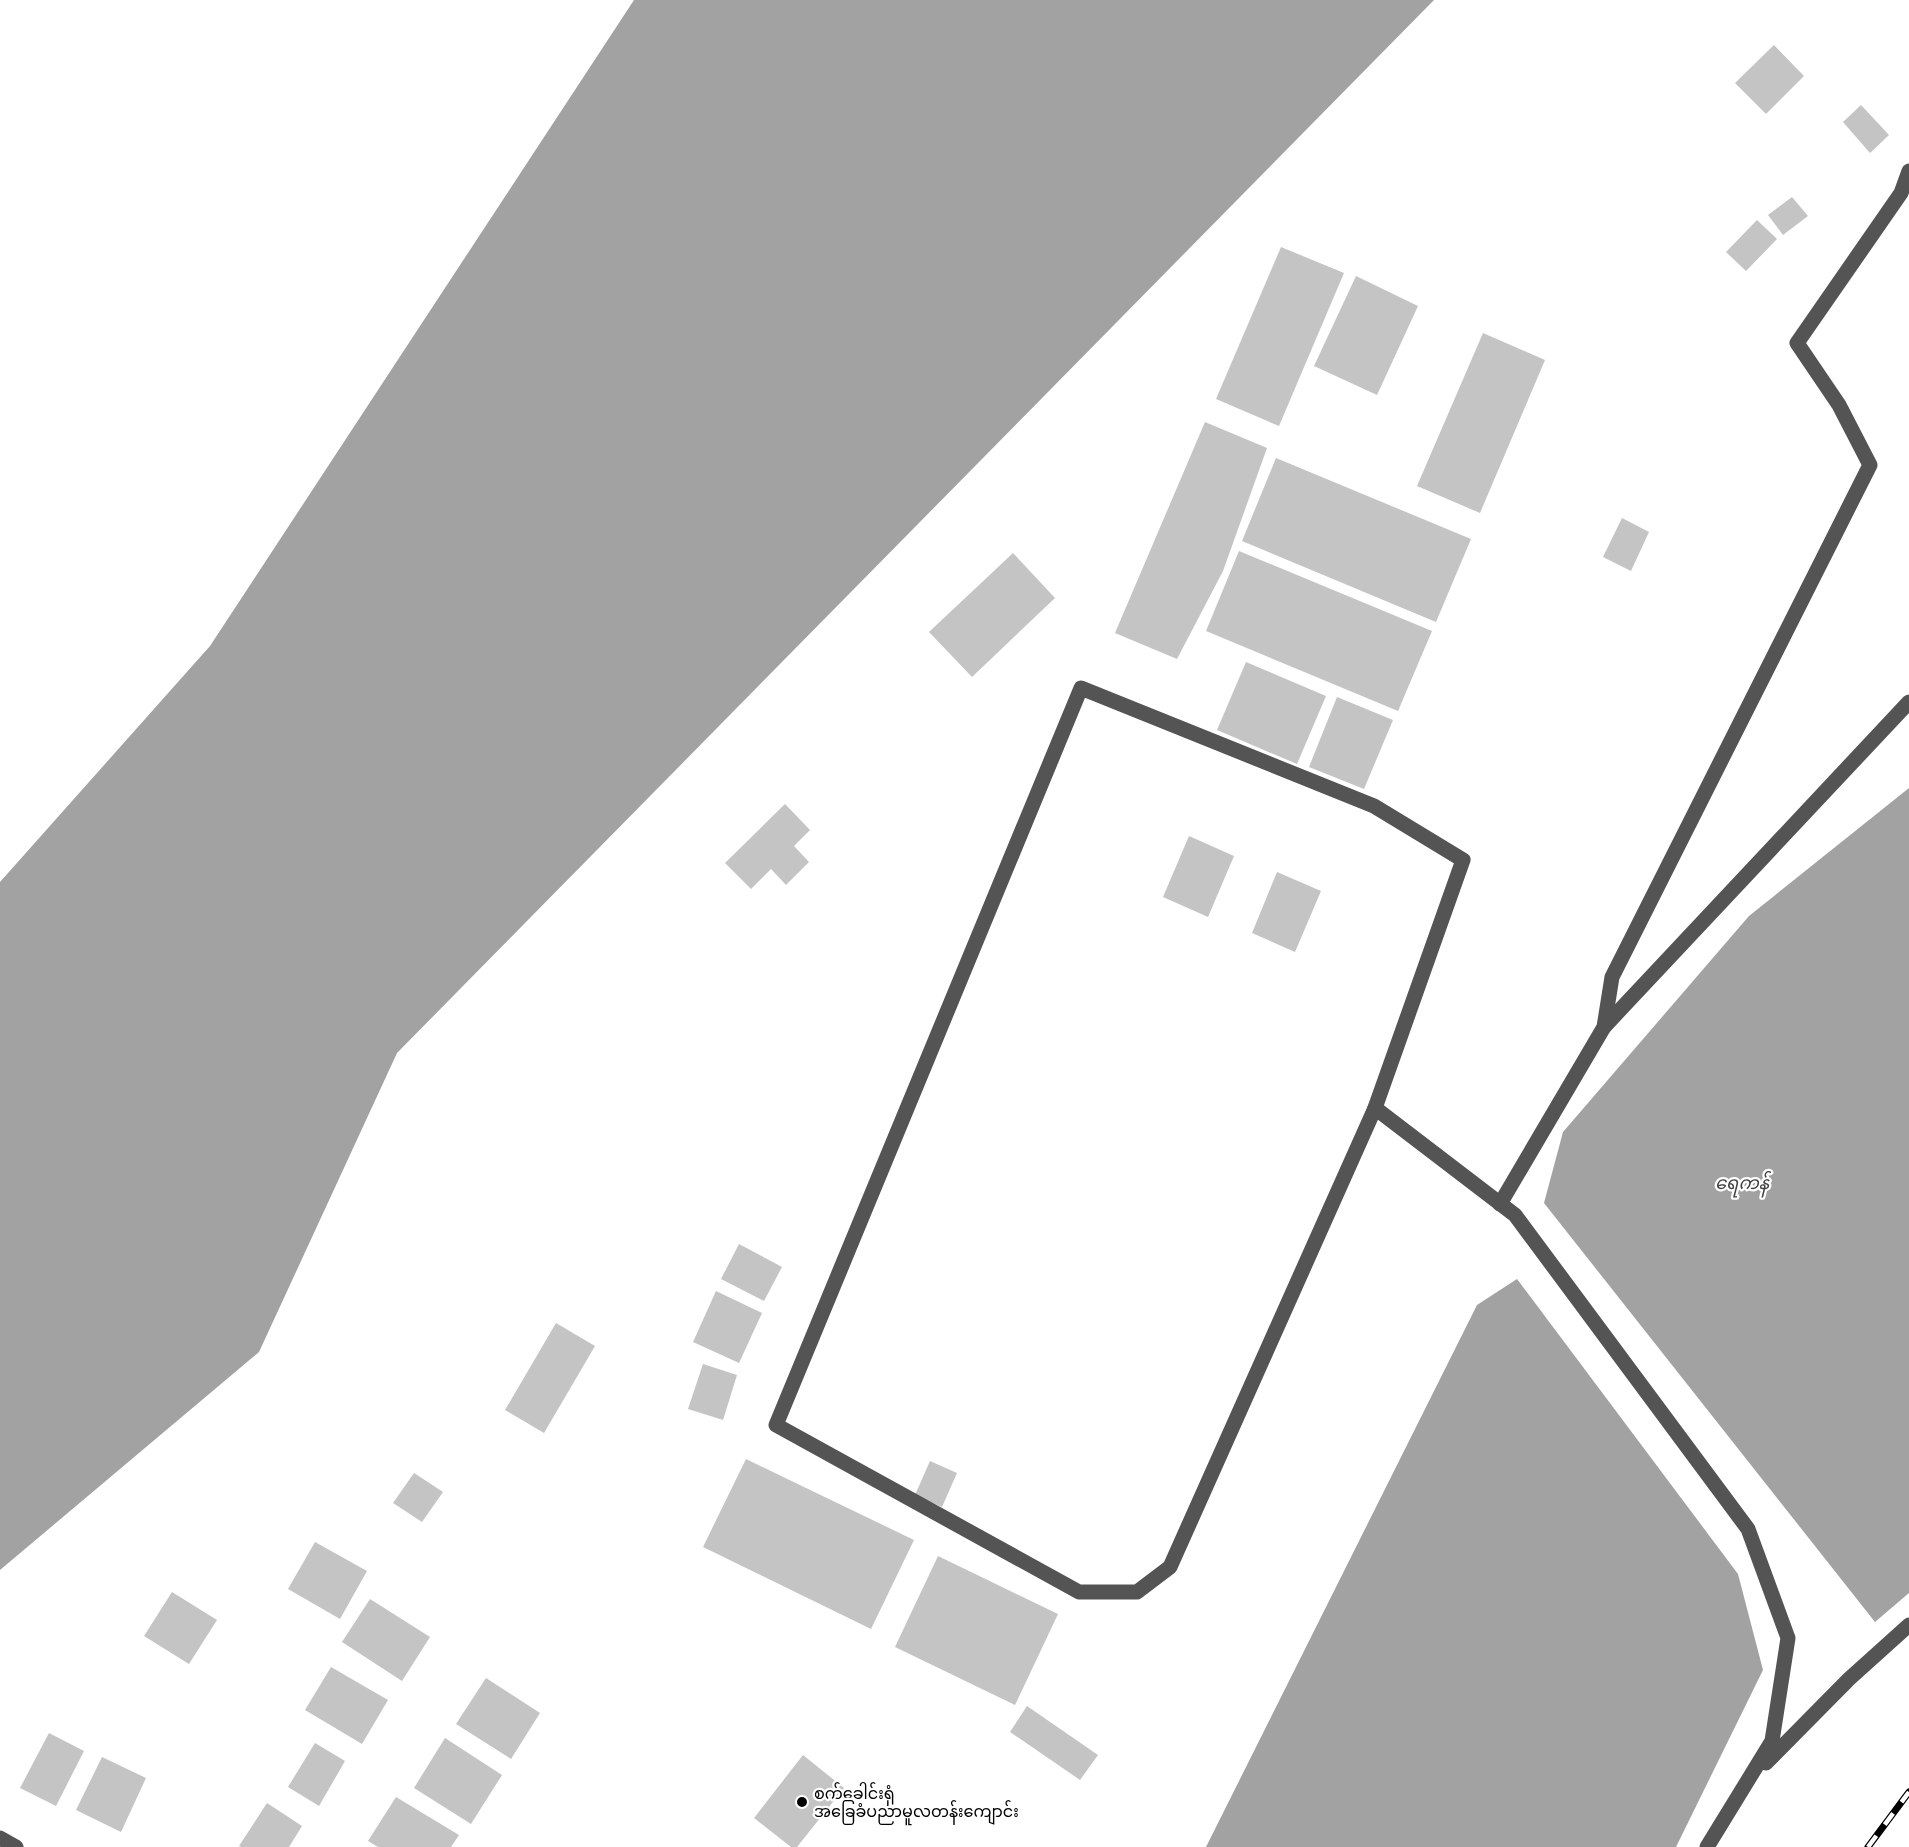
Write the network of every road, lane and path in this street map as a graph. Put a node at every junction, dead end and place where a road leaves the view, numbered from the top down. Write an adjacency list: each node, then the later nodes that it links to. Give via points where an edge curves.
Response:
1 (1909, 171): 3 (street, via 1900,193 1797,343 1839,405 1870,465 1612,977)
2 (1909, 702): 3 (street)
3 (1604, 1027): 5 (street)
4 (1375, 1108): 4 (street, via 1170,1567 1137,1592 1079,1592 776,1425 1081,688 1374,806 1463,860); 5 (street)
5 (1500, 1204): 7 (street, via 1515,1215 1748,1529 1788,1638 1772,1741)
6 (1909, 1625): 7 (street)
7 (1747, 1782): 10 (street)
8 (0, 1838): 9 (street)
9 (16, 1847)
10 (1707, 1847)

